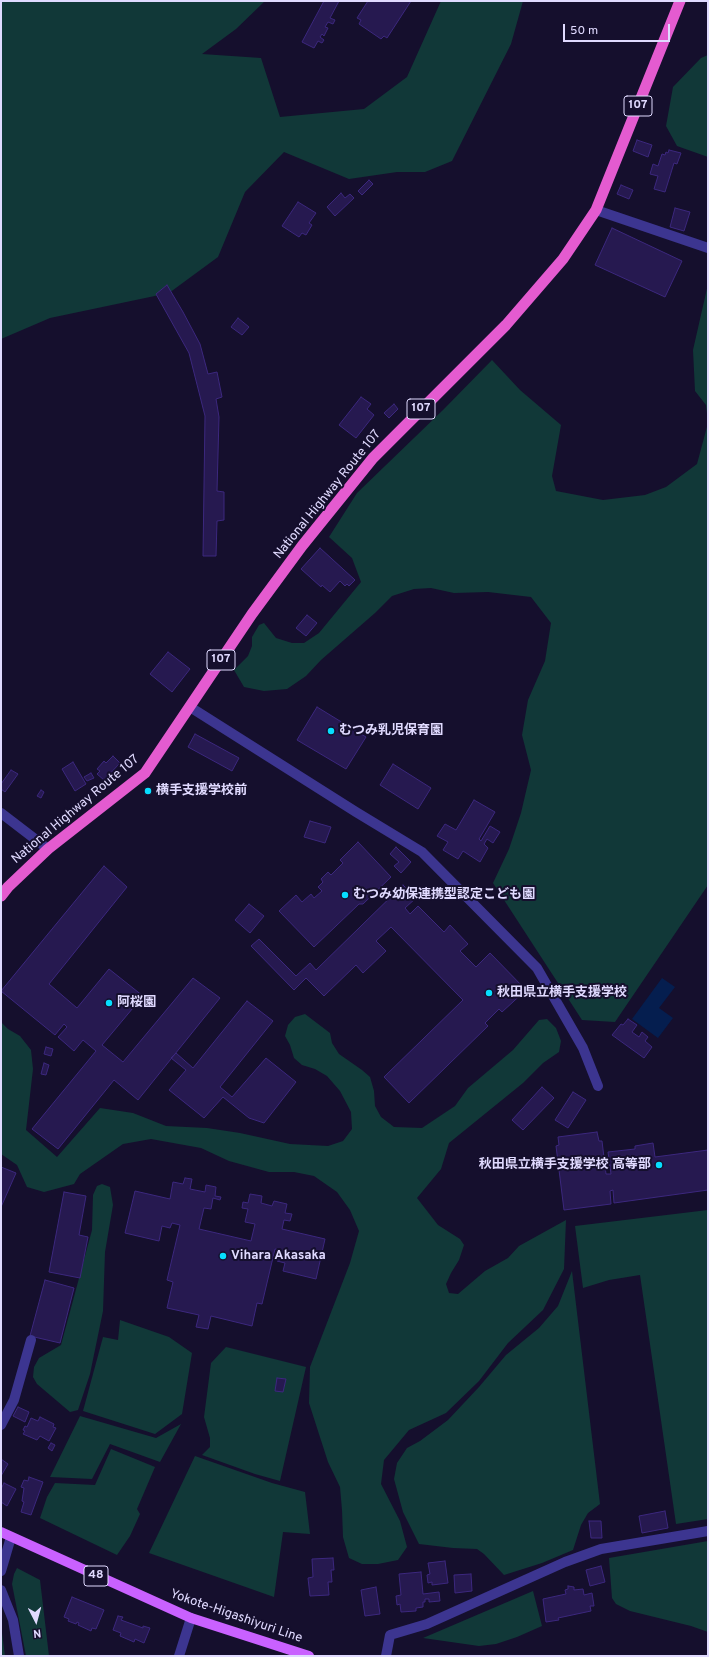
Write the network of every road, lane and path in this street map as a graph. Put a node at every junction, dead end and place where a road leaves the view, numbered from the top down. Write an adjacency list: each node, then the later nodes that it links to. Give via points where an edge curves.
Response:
1 (680, 1): 2 (highway, National Highway Route 107 / 107)
2 (596, 210): 3 (street); 4 (highway, National Highway Route 107 / 107, via 563,259 506,325 373,458 302,546)
3 (708, 248)
4 (190, 706): 6 (highway, National Highway Route 107 / 107, via 145,773); 8 (street, via 422,852 536,968 583,1048)
5 (1, 813): 6 (street)
6 (48, 849): 7 (highway, National Highway Route 107 / 107, via 8,886)
7 (1, 896)
8 (598, 1086)
9 (31, 1340): 10 (street, via 14,1400)
10 (1, 1425)
11 (708, 1531): 20 (street, via 601,1549 565,1562 428,1624 390,1635)
12 (1, 1532): 13 (main road, Yokote-Higashiyuri Line / 48)
13 (10, 1537): 14 (street); 16 (main road, Yokote-Higashiyuri Line / 48)
14 (1, 1572)
15 (1, 1590): 17 (street, via 13,1620)
16 (191, 1618): 18 (street); 19 (main road, Yokote-Higashiyuri Line / 48)
17 (19, 1656)
18 (179, 1656)
19 (309, 1656)
20 (386, 1656)

